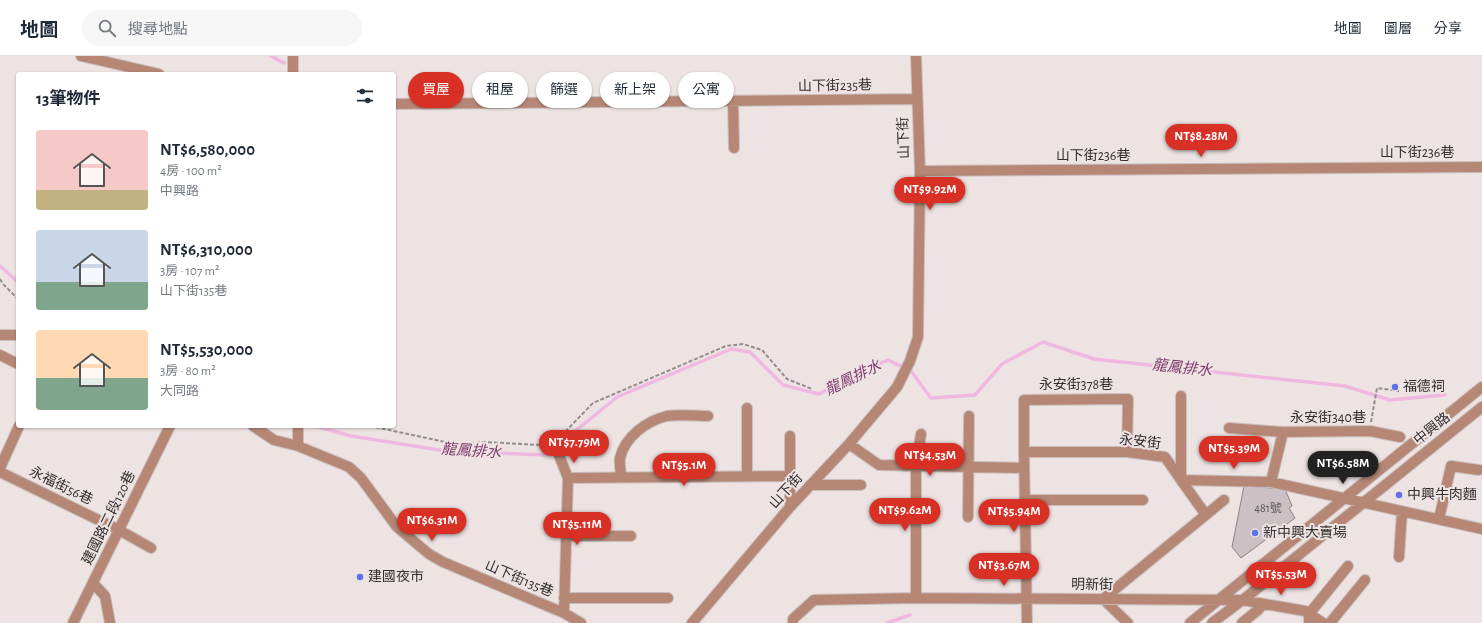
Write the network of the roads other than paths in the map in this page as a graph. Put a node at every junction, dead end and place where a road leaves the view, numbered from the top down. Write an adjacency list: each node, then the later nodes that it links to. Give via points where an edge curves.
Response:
1 (81, 56): 4 (street)
2 (293, 56): 5 (street)
3 (916, 56): 6 (street, 山下街)
4 (150, 72)
5 (293, 72)
6 (916, 99): 8 (street, 山下街235巷); 13 (street, 山下街)
7 (678, 101): 9 (street, 山下街235巷)
8 (734, 101)
9 (396, 104)
10 (733, 108): 11 (street)
11 (734, 148)
12 (1482, 166): 13 (street, 山下街236巷)
13 (920, 171): 34 (street, 山下街, via 918,337 902,379)
14 (0, 334): 15 (street)
15 (16, 335)
16 (0, 355): 17 (street)
17 (16, 363)
18 (1482, 387): 52 (street, 中興路)
19 (1181, 396): 48 (street)
20 (1482, 407): 56 (street, 中興路)
21 (747, 408): 44 (street)
22 (708, 416): 46 (street, via 668,416 639,430 627,442 620,459)
23 (969, 416): 39 (street)
24 (18, 428): 40 (street)
25 (169, 428): 62 (street, 建國路二段120巷)
26 (256, 428): 35 (street, 山下街135巷, via 274,440)
27 (1229, 428): 29 (street)
28 (298, 431): 35 (street)
29 (1283, 432): 32 (street, 永安街340巷, via 1370,431); 49 (street, 永安街340巷)
30 (921, 434): 38 (street)
31 (790, 436): 45 (street)
32 (1400, 437)
33 (554, 441): 47 (street)
34 (849, 444): 38 (street, via 879,465); 50 (street, 山下街)
35 (298, 446): 79 (street, 山下街135巷, via 349,467 361,478 397,527 429,554)
36 (1024, 452): 37 (street, 永安街); 37 (street, 永安街378巷, via 1024,400 1128,399); 41 (street)
37 (1127, 452): 48 (street, 永安街, via 1165,456)
38 (916, 466): 39 (street); 73 (street)
39 (968, 467): 41 (street); 60 (street)
40 (0, 468)
41 (1024, 468): 53 (street)
42 (1479, 470): 61 (street, via 1451,466)
43 (0, 472): 62 (street, 永福街56巷)
44 (747, 476): 45 (street); 46 (street)
45 (790, 476): 57 (street)
46 (621, 477): 47 (street)
47 (568, 478): 64 (street)
48 (1181, 480): 49 (street); 59 (street)
49 (1271, 482): 52 (street)
50 (810, 485): 51 (street); 57 (street, 山下街)
51 (861, 485)
52 (1343, 499): 56 (street); 76 (street, 中興路)
53 (1025, 500): 54 (street); 74 (street)
54 (1143, 500)
55 (1224, 500): 59 (street)
56 (1364, 502): 58 (street); 77 (street, 中興路)
57 (790, 507): 85 (street, 山下街)
58 (1402, 511): 61 (street); 67 (street)
59 (1206, 515): 75 (street)
60 (968, 517)
61 (1439, 519): 63 (street)
62 (119, 530): 66 (street, 永福街56巷); 70 (street, 建國路二段120巷)
63 (1482, 530)
64 (567, 536): 65 (street); 71 (street)
65 (631, 536)
66 (151, 548)
67 (1399, 557)
68 (1348, 566): 80 (street)
69 (1365, 580): 92 (street)
70 (93, 583): 82 (street, 建國路二段120巷); 83 (street, via 105,596)
71 (564, 598): 72 (street); 79 (street)
72 (668, 598)
73 (916, 598): 74 (street, 明新街); 81 (street, 明新街, via 814,600)
74 (1026, 598): 75 (street, 明新街); 86 (street)
75 (1103, 599): 76 (street, 明新街); 87 (street)
76 (1218, 600): 77 (street, 明新街); 88 (street, 中興路)
77 (1242, 600): 78 (street, 明新街); 89 (street, 中興路)
78 (1263, 604): 80 (street, 明新街, via 1304,611); 90 (street)
79 (564, 613): 84 (street, 山下街135巷)
80 (1309, 619): 91 (street, 明新街)
81 (793, 621)
82 (73, 623)
83 (110, 623)
84 (582, 623)
85 (692, 623)
86 (1027, 623)
87 (1128, 623)
88 (1190, 623)
89 (1212, 623)
90 (1242, 623)
91 (1322, 623)
92 (1330, 623)

